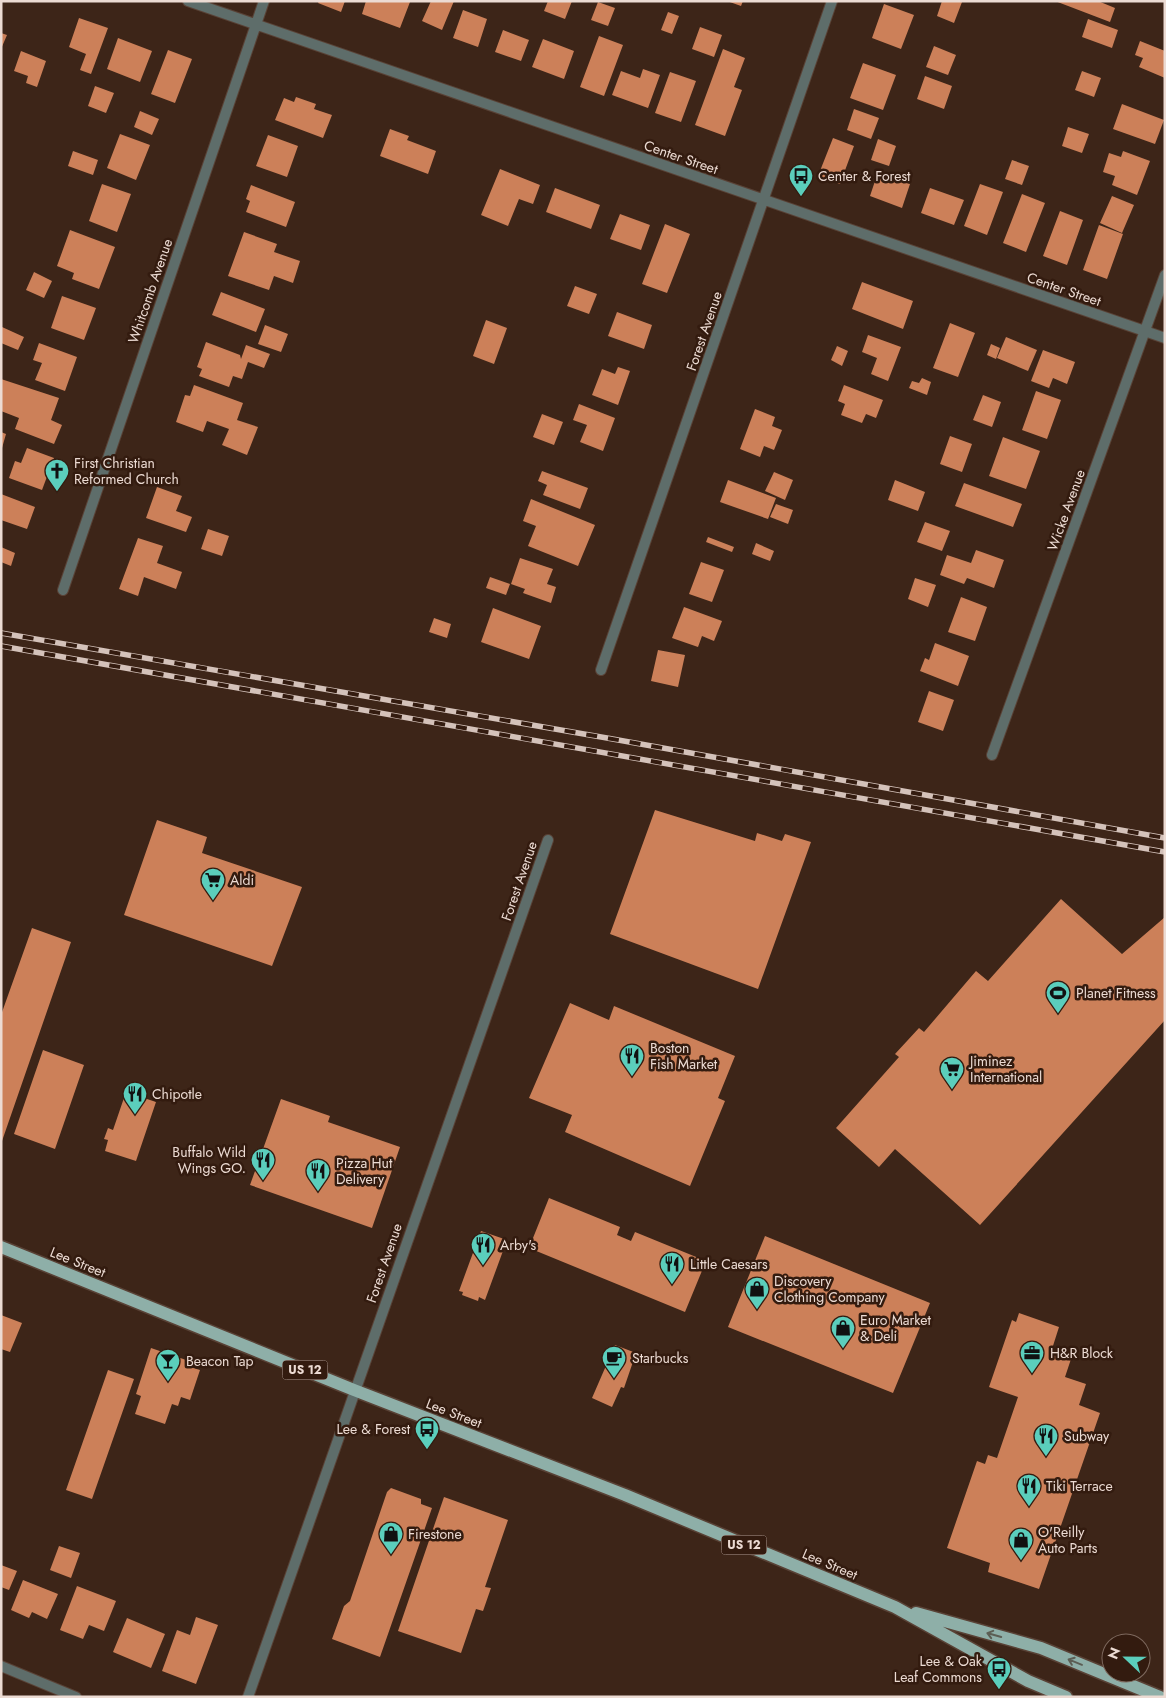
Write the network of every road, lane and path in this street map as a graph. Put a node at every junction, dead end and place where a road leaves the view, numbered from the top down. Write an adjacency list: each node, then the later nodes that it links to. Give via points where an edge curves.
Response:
1 (188, 1): 4 (street, Center Street)
2 (264, 1): 4 (street, Whitcomb Avenue)
3 (832, 1): 5 (street, Forest Avenue)
4 (256, 25): 5 (street, Center Street); 9 (street, Whitcomb Avenue)
5 (764, 200): 7 (street, Center Street); 10 (street, Forest Avenue)
6 (1165, 275): 7 (street, Wicke Avenue)
7 (1145, 332): 8 (street, Center Street); 11 (street, Wicke Avenue)
8 (1165, 338)
9 (63, 590)
10 (600, 670)
11 (992, 755)
12 (548, 840): 14 (street, Forest Avenue)
13 (1, 1247): 14 (main road, Lee Street / US 12)
14 (354, 1390): 15 (main road, Lee Street / US 12, via 625,1495); 18 (street, Forest Avenue)
15 (895, 1607): 19 (main road, Lee Street / US 12, via 1028,1681); 20 (main road, Lee Street / US 12, one-way to 15, via 1041,1648)
16 (1, 1666): 17 (street)
17 (76, 1697)
18 (248, 1697)
19 (1066, 1697)
20 (1160, 1697)

